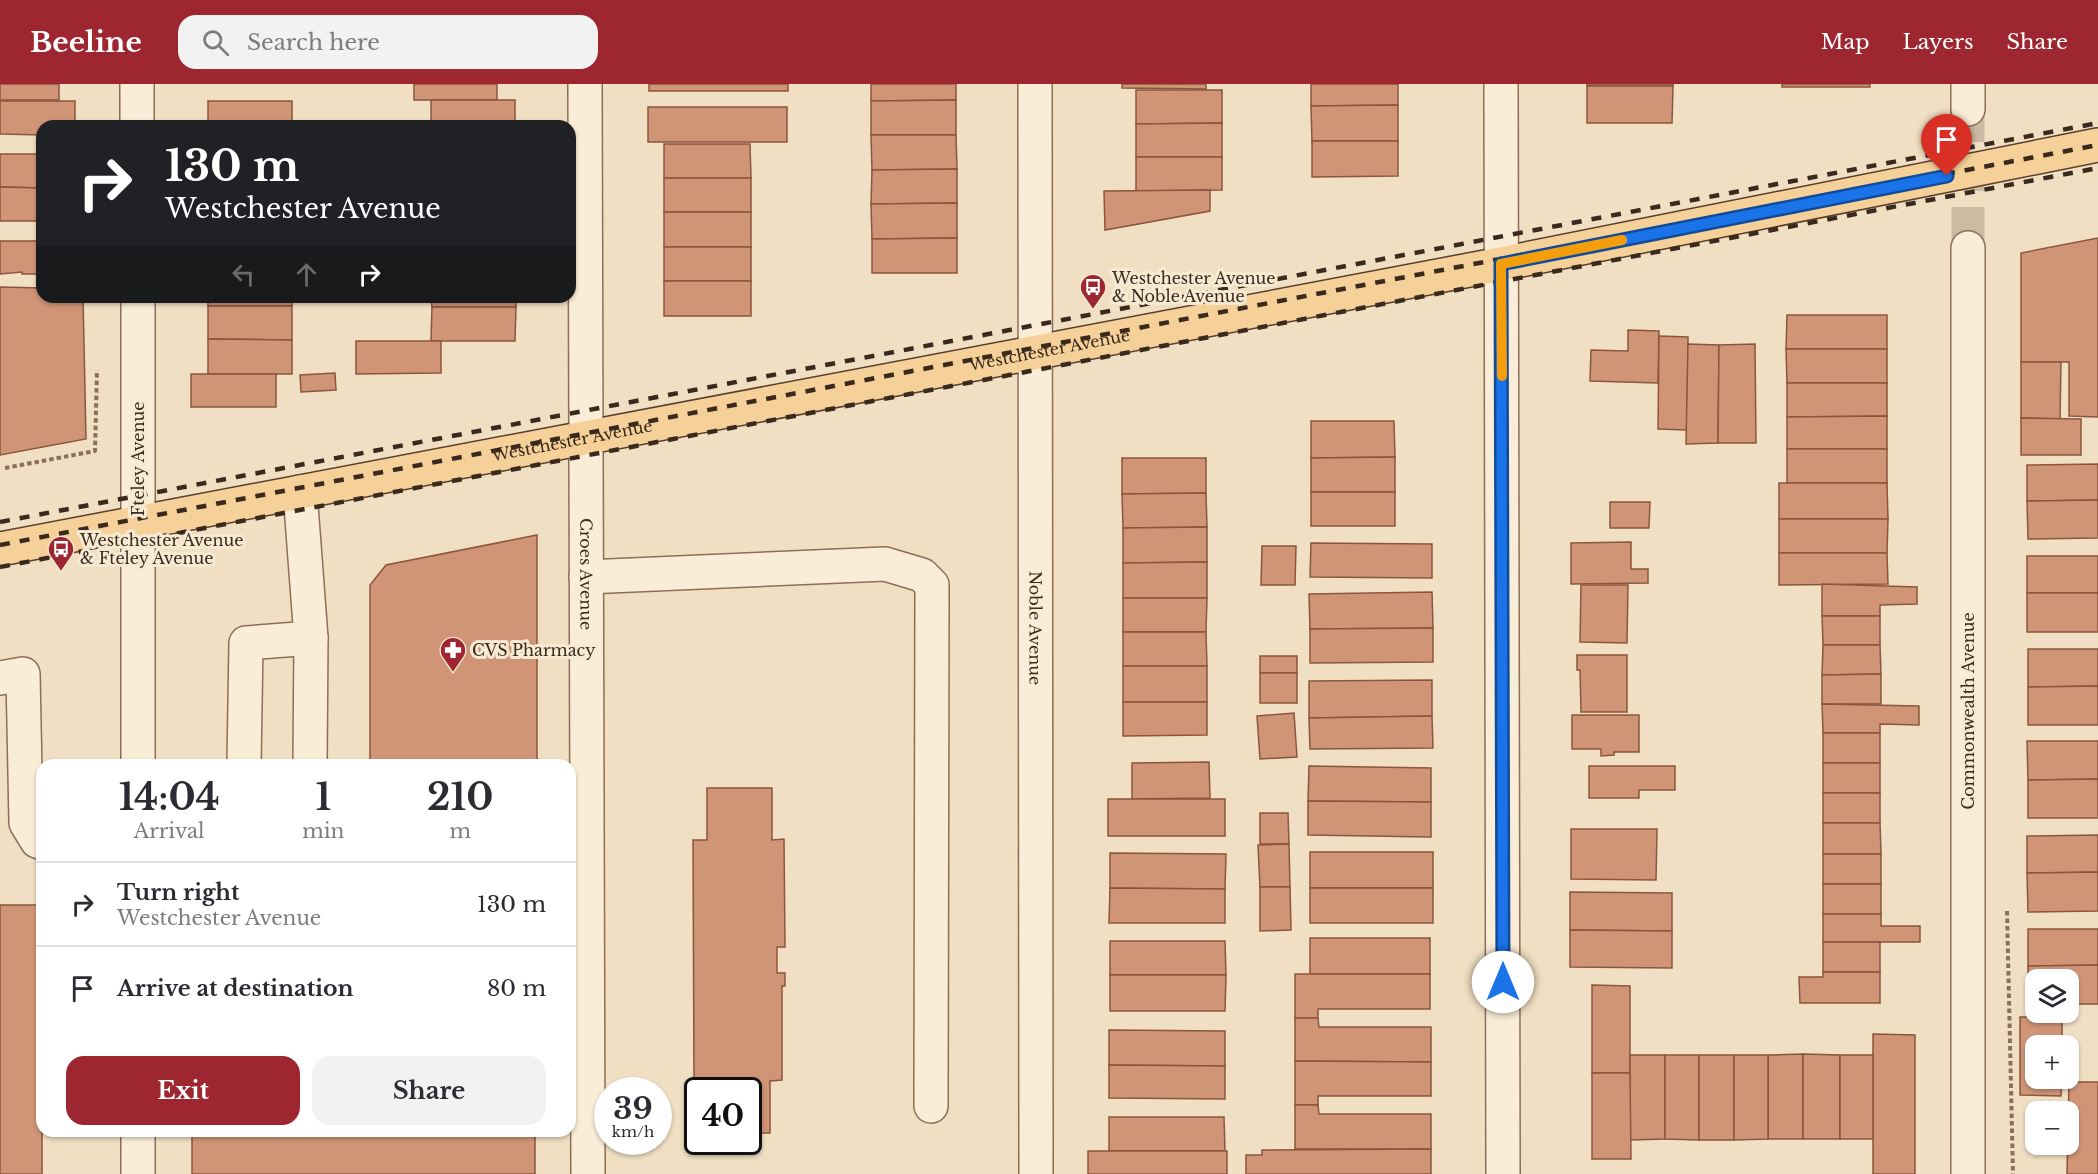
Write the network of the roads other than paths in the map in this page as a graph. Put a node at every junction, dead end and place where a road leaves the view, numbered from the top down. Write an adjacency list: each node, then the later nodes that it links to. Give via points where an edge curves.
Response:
1 (137, 84): 5 (street)
2 (585, 84): 11 (street, Croes Avenue)
3 (1035, 84): 10 (street, Noble Avenue)
4 (1501, 84): 8 (street)
5 (137, 120)
6 (2098, 145): 8 (main road, Westchester Avenue)
7 (1968, 248): 29 (street, Commonwealth Avenue)
8 (1501, 264): 10 (main road, Westchester Avenue); 28 (street)
9 (138, 303): 13 (street, Fteley Avenue)
10 (1035, 352): 11 (main road, Westchester Avenue); 27 (street, Noble Avenue)
11 (585, 437): 12 (main road, Westchester Avenue); 15 (street, Croes Avenue)
12 (300, 492): 13 (main road, Westchester Avenue); 16 (street)
13 (138, 523): 14 (main road, Westchester Avenue); 18 (street, Fteley Avenue)
14 (0, 549)
15 (586, 577): 21 (street, Croes Avenue); 23 (street, via 885,564 922,575 932,585)
16 (311, 638): 19 (street, via 246,643); 20 (street)
17 (0, 678): 22 (street, via 23,674)
18 (138, 759)
19 (244, 759)
20 (310, 759)
21 (578, 773): 26 (street, Croes Avenue)
22 (28, 825)
23 (931, 1106)
24 (138, 1137): 25 (street)
25 (138, 1174)
26 (588, 1174)
27 (1036, 1174)
28 (1503, 1174)
29 (1968, 1174)

